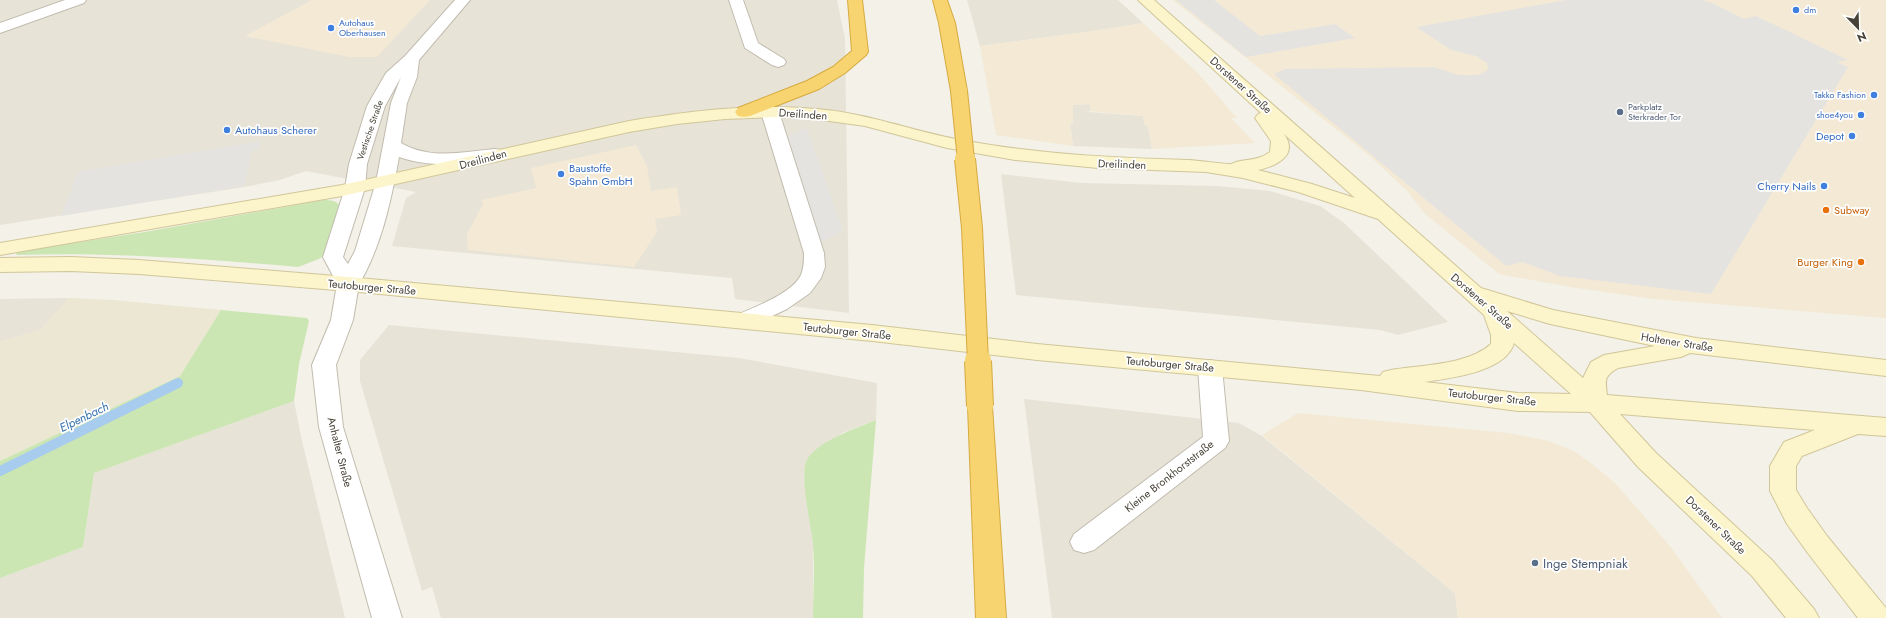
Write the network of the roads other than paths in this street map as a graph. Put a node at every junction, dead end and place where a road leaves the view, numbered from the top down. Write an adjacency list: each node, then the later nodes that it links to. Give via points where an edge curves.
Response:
1 (79, 0): 7 (street)
2 (463, 0): 8 (street, Vestische Straße)
3 (736, 0): 9 (street, via 750,45)
4 (855, 0): 11 (highway, via 860,52 838,70 813,85)
5 (940, 0): 34 (highway, bridge, via 947,23 959,91 972,228)
6 (1145, 0): 10 (main road, Dorstener Straße)
7 (0, 28)
8 (411, 59): 13 (street, Vestische Straße); 17 (street, Vestische Straße, via 392,76 376,106 358,164)
9 (778, 62)
10 (1229, 75): 15 (main road, Dreilinden, via 1277,136 1281,146 1278,155 1263,164); 18 (main road, Dorstener Straße)
11 (744, 112): 12 (main road, Dreilinden); 14 (main road, Dreilinden, via 638,125)
12 (770, 112): 15 (main road, Dreilinden, via 807,113 852,119 948,143 1037,157 1083,162); 24 (street, via 814,253 816,267 812,276 794,295)
13 (391, 145): 14 (street, via 413,157 436,160); 16 (street, Vestische Straße)
14 (500, 154): 16 (main road, Dreilinden)
15 (1222, 169): 18 (main road, Dreilinden, via 1295,184)
16 (385, 182): 17 (main road); 21 (street, Anhalter Straße, via 365,251)
17 (355, 188): 19 (main road); 21 (street, via 333,257)
18 (1385, 215): 22 (main road, Dorstener Straße)
19 (0, 249)
20 (0, 265): 21 (main road, Teutoburger Straße, via 71,264 139,267)
21 (348, 284): 24 (main road, Teutoburger Straße); 33 (street, Anhalter Straße, via 342,320 324,364 331,427)
22 (1473, 293): 23 (main road, Dorstener Straße); 25 (main road, Holtener Straße, via 1550,317)
23 (1492, 310): 28 (main road, via 1502,333 1502,342 1501,348 1486,359 1454,369); 29 (main road, Dorstener Straße)
24 (743, 320): 26 (main road, Teutoburger Straße)
25 (1696, 346): 27 (main road, Holtener Straße); 29 (main road, via 1612,361 1598,368 1593,382)
26 (1210, 368): 28 (main road, Teutoburger Straße); 32 (street, Kleine Bronkhorststraße, via 1216,441)
27 (1886, 368)
28 (1361, 382): 29 (main road, Teutoburger Straße, via 1518,402)
29 (1596, 403): 30 (main road); 35 (main road, Dorstener Straße, via 1647,460 1762,568)
30 (1854, 425): 31 (main road); 36 (main road, via 1793,449 1784,466 1783,491 1816,544)
31 (1886, 427)
32 (1084, 542)
33 (386, 618)
34 (991, 618)
35 (1804, 618)
36 (1876, 618)

